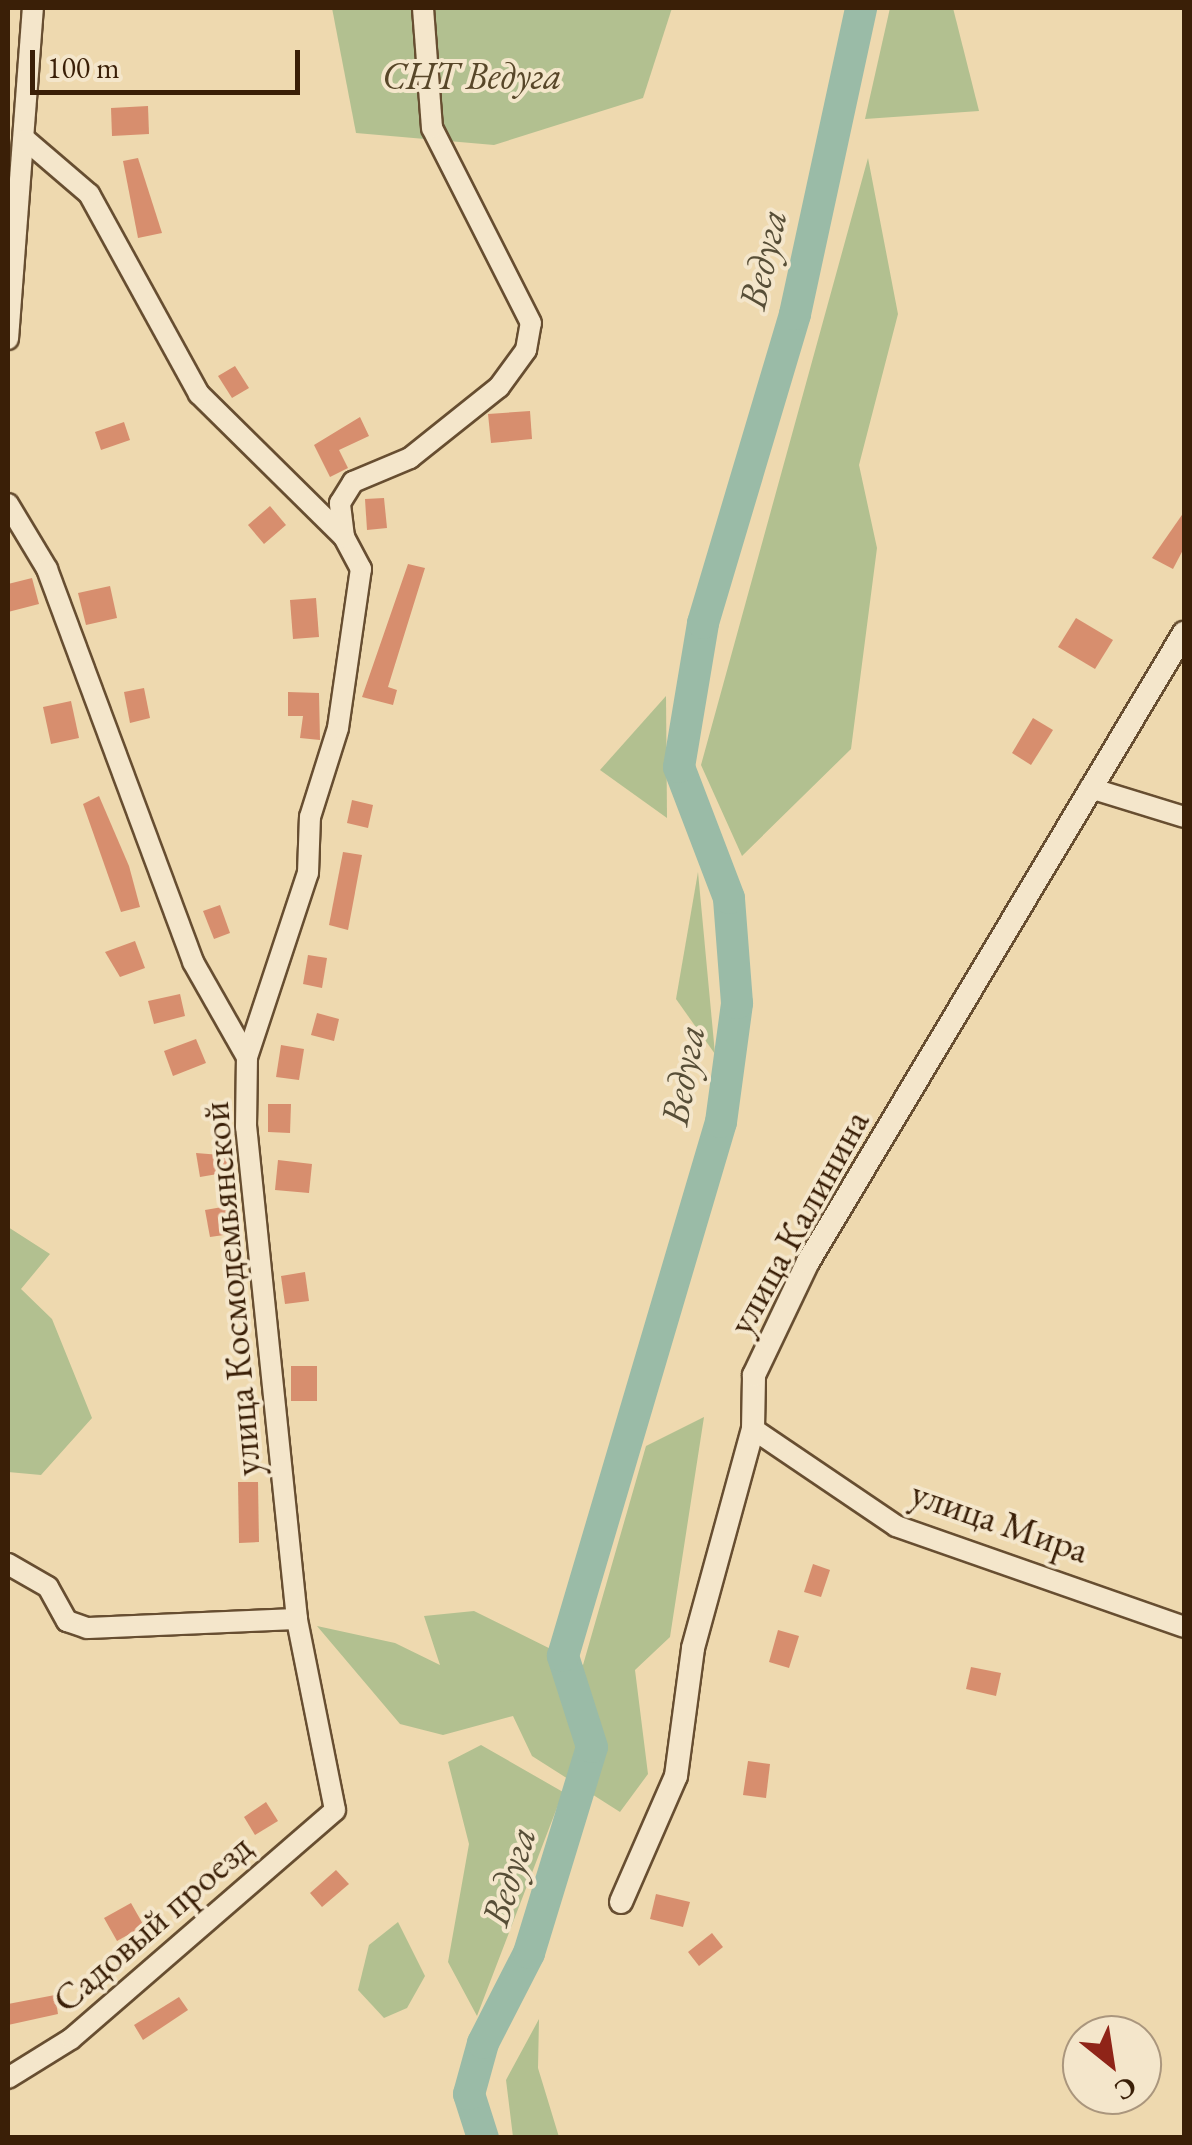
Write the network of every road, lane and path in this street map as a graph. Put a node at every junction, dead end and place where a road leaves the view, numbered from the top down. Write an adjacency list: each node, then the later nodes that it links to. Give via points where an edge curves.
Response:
1 (32, 8): 3 (street)
2 (424, 8): 6 (street, via 432,128 531,323 526,350 499,387 410,458 353,482 340,503)
3 (26, 140): 4 (street); 6 (street, via 89,194 199,394)
4 (8, 339)
5 (8, 504): 10 (street, via 47,569 193,962)
6 (344, 537): 10 (street, улица Космодемьянской, via 361,570 360,603 338,728 310,817 294,932)
7 (1184, 633): 8 (street, улица Калинина)
8 (1090, 788): 9 (street); 11 (street, улица Калинина, via 808,1262 754,1375)
9 (1184, 817)
10 (248, 1057): 13 (street, улица Космодемьянской, via 246,1127)
11 (753, 1428): 14 (street, улица Мира, via 896,1526); 16 (street, улица Калинина, via 693,1648 676,1776)
12 (8, 1564): 13 (street, via 48,1587 68,1621 86,1628)
13 (297, 1618): 15 (street, улица Космодемьянской)
14 (1184, 1627)
15 (335, 1810): 17 (street, Садовый проезд, via 71,2039)
16 (620, 1902)
17 (8, 2078)

